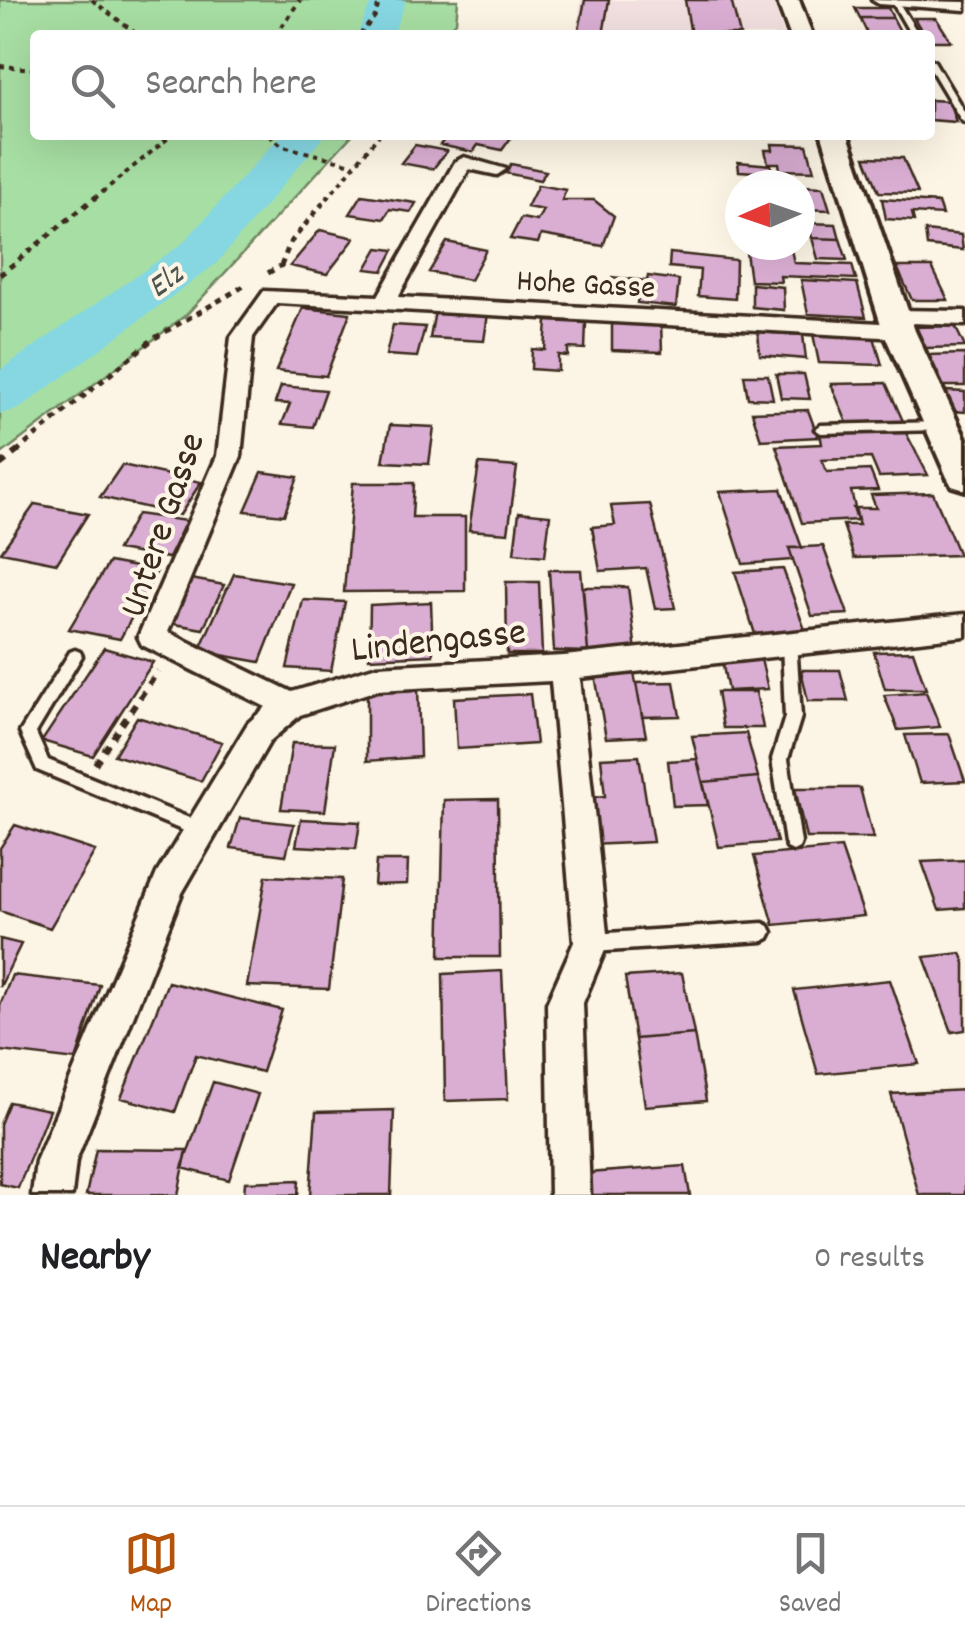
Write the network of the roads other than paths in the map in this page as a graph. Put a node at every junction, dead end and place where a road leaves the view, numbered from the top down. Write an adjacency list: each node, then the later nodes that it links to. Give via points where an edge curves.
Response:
1 (788, 0): 5 (street)
2 (879, 0): 3 (street)
3 (894, 1): 4 (street); 6 (lane)
4 (965, 6)
5 (800, 30)
6 (911, 30)
7 (935, 69): 8 (lane)
8 (965, 120)
9 (838, 140): 14 (street)
10 (496, 169): 12 (street, via 464,162)
11 (271, 296): 12 (street, Hohe Gasse); 22 (street, Untere Gasse, via 242,337 229,456 152,638)
12 (384, 303): 14 (street, Hohe Gasse)
13 (965, 318): 14 (street, Hohe Gasse)
14 (896, 324): 15 (street)
15 (940, 426): 16 (lane); 17 (street)
16 (821, 428)
17 (965, 477)
18 (965, 625): 19 (street, Lindengasse)
19 (788, 642): 21 (street, Lindengasse); 24 (lane, via 793,717 780,760)
20 (76, 656): 23 (lane, via 28,732 42,765)
21 (564, 668): 22 (street, Lindengasse, via 377,678); 26 (street)
22 (290, 705): 23 (street, Lindengasse, via 259,732)
23 (201, 830): 27 (street, Lindengasse, via 169,884 56,1162)
24 (793, 844)
25 (763, 932): 26 (lane)
26 (592, 943): 28 (street, via 565,1002)
27 (52, 1195)
28 (570, 1195)

